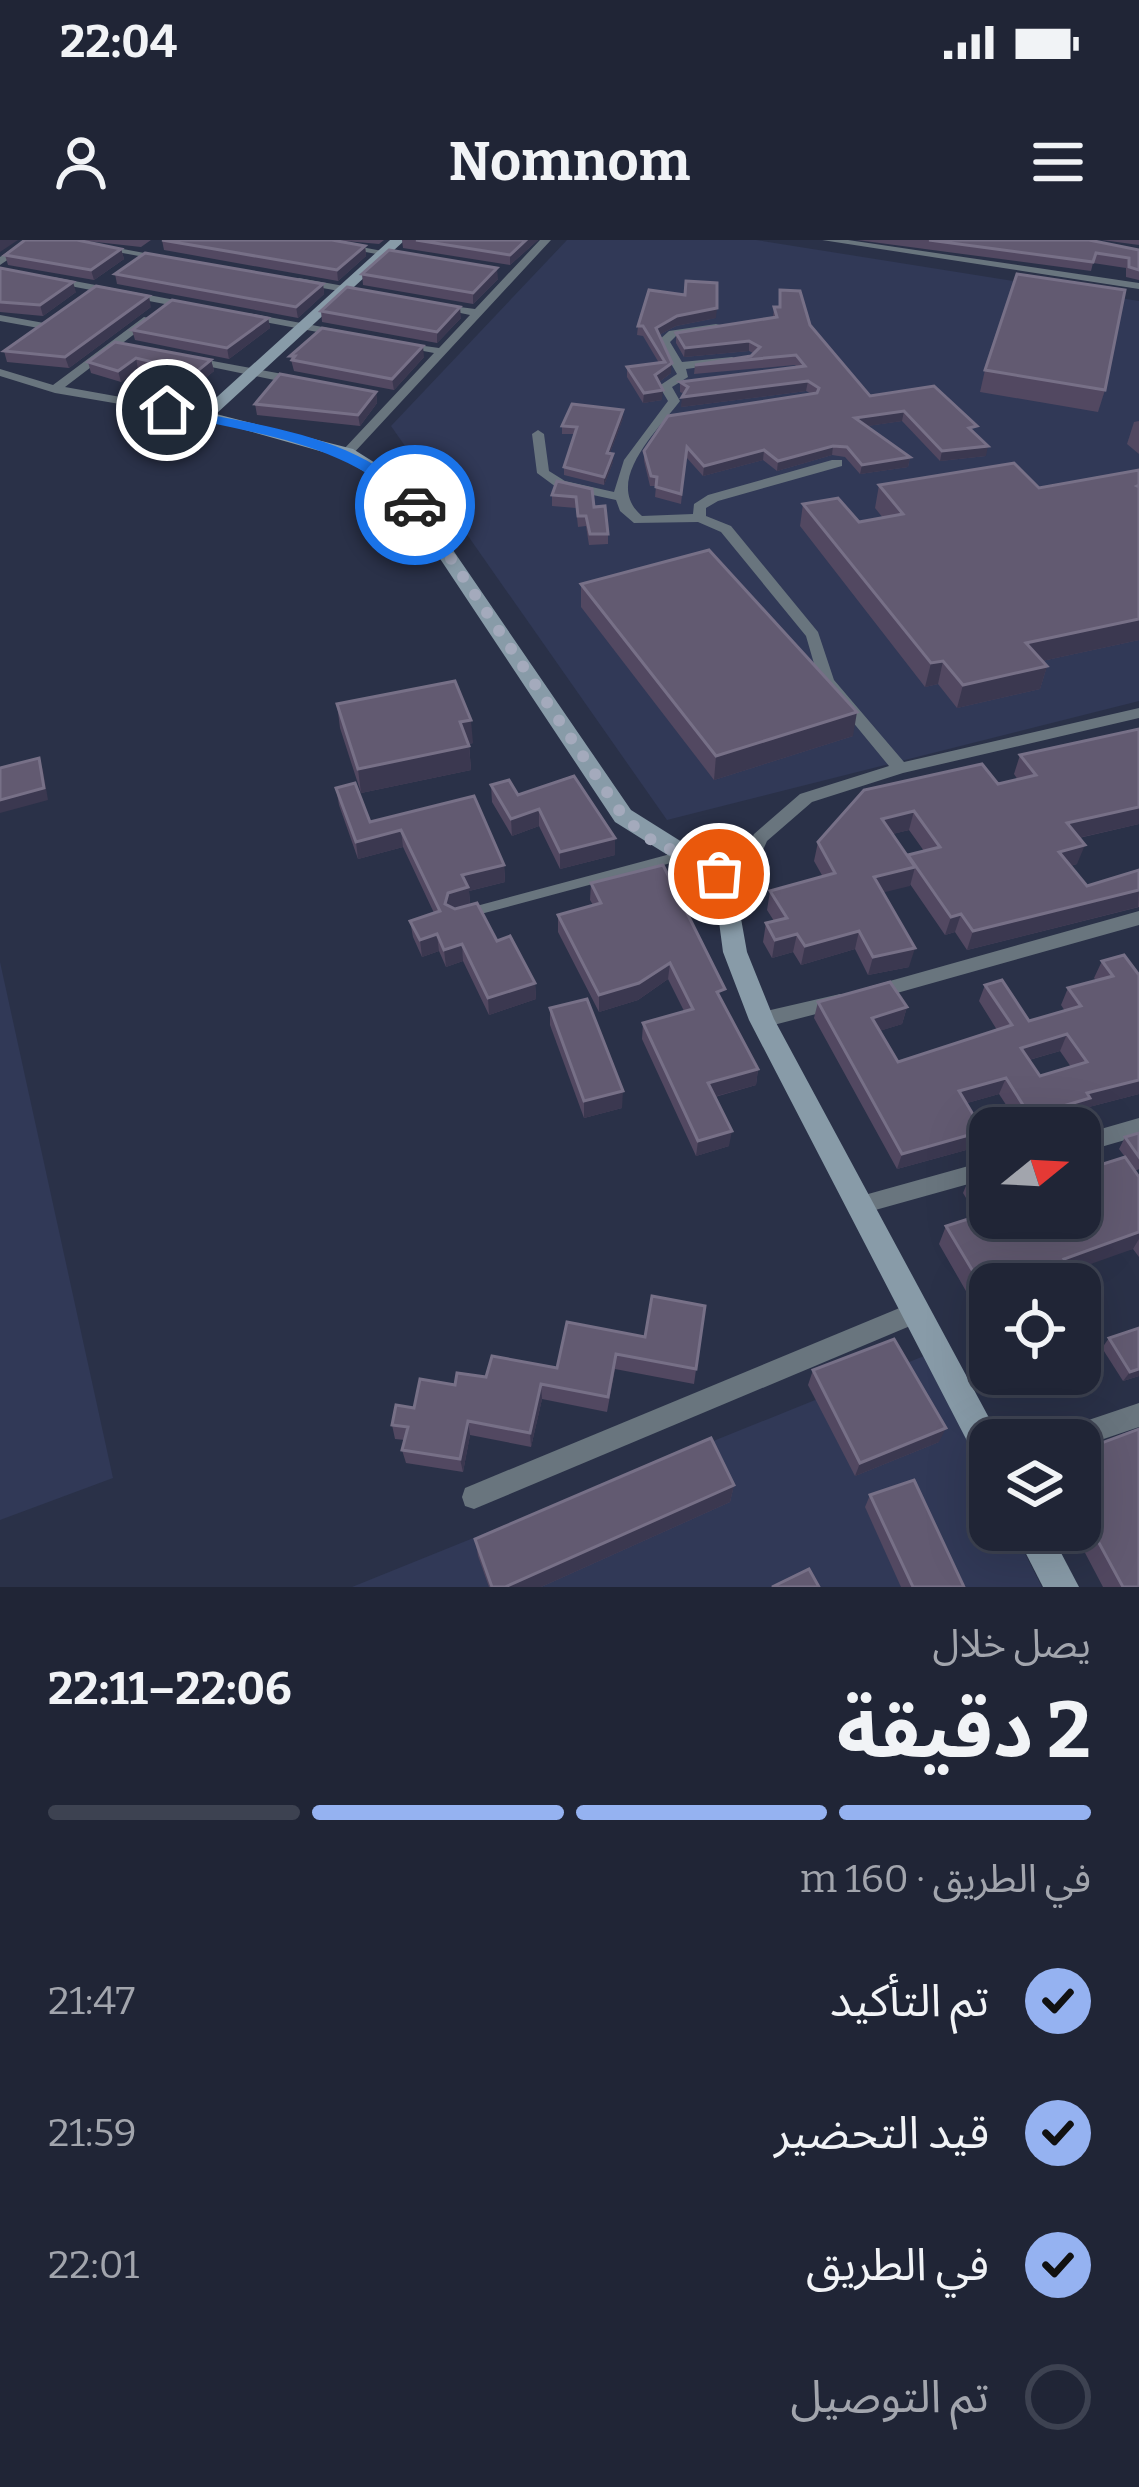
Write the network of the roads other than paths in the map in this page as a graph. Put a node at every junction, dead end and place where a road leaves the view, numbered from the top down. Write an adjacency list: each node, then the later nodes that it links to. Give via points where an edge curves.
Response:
1 (32, 240): 15 (street)
2 (57, 240): 10 (street)
3 (165, 240): 10 (street)
4 (306, 240): 9 (street)
5 (398, 240): 9 (street)
6 (546, 240): 18 (street)
7 (827, 240): 12 (street)
8 (974, 240): 12 (street)
9 (384, 253): 11 (street); 24 (street)
10 (145, 255): 13 (street); 14 (street)
11 (406, 256)
12 (966, 261): 22 (street)
13 (190, 262)
14 (130, 266)
15 (0, 267): 17 (street)
16 (494, 270): 18 (street)
17 (20, 274)
18 (515, 274): 30 (street)
19 (115, 277): 23 (street)
20 (40, 278): 23 (street)
21 (278, 278): 24 (street)
22 (1139, 286)
23 (100, 289): 26 (street); 27 (street)
24 (345, 289): 25 (street); 36 (street)
25 (367, 292)
26 (87, 297)
27 (171, 302): 29 (street); 40 (street)
28 (434, 305): 30 (street)
29 (215, 310)
30 (478, 313): 42 (street)
31 (237, 314): 36 (street)
32 (59, 316): 35 (street)
33 (0, 318): 35 (street)
34 (735, 325): 45 (street, via 673,333 664,341)
35 (44, 326): 38 (street)
36 (303, 326): 37 (street); 47 (street)
37 (350, 335)
38 (29, 337)
39 (397, 343): 42 (street)
40 (113, 344): 41 (street); 51 (street)
41 (137, 349)
42 (444, 352): 53 (street)
43 (183, 358): 47 (street)
44 (749, 358): 45 (street)
45 (678, 366): 50 (street, via 684,375)
46 (0, 372): 51 (street)
47 (253, 372): 49 (street); 55 (street)
48 (705, 382): 50 (street)
49 (317, 385)
50 (665, 386): 56 (street, via 674,401)
51 (55, 389): 55 (street)
52 (378, 396): 53 (street)
53 (398, 399): 58 (street)
54 (682, 415): 56 (street)
55 (204, 416): 58 (street)
56 (664, 418): 60 (street, via 629,459)
57 (538, 434): 60 (street, via 543,473)
58 (347, 453): 64 (street, via 401,487 432,526 623,816 646,837)
59 (837, 463): 61 (street, via 713,498 699,507)
60 (620, 497): 61 (street, via 639,520)
61 (700, 518): 63 (street, via 725,529 813,635 827,681)
62 (1139, 713): 63 (street)
63 (900, 768): 65 (street, via 806,798 760,838)
64 (686, 854): 65 (street); 66 (lane)
65 (730, 887): 68 (street, via 733,945)
66 (454, 916)
67 (1139, 918): 68 (street)
68 (763, 1020): 72 (street)
69 (1139, 1127): 70 (street)
70 (1101, 1138)
71 (969, 1175): 72 (street)
72 (861, 1205): 73 (street)
73 (914, 1313): 75 (street); 77 (street)
74 (1139, 1415): 76 (street)
75 (972, 1419)
76 (1101, 1428)
77 (474, 1497)
78 (1042, 1551): 79 (street)
79 (1061, 1587)

